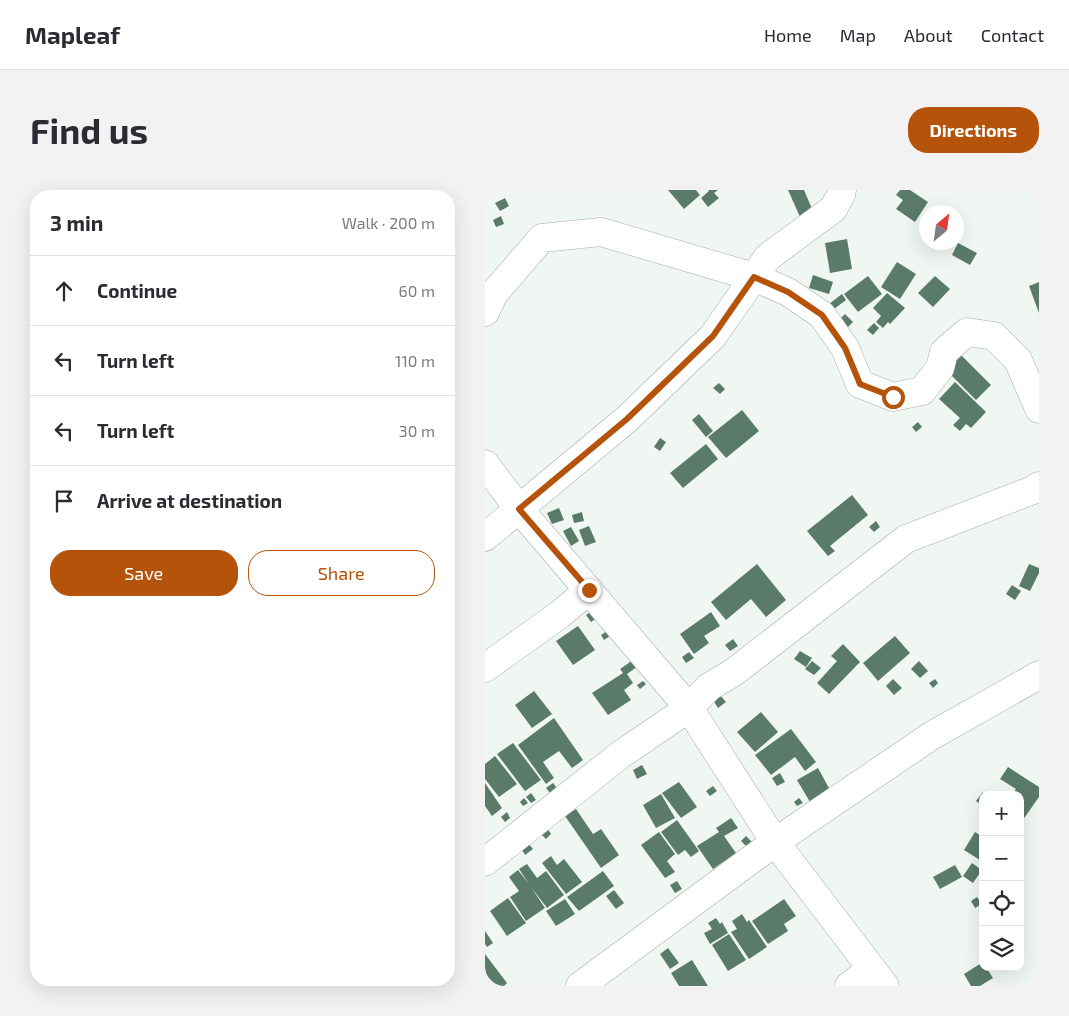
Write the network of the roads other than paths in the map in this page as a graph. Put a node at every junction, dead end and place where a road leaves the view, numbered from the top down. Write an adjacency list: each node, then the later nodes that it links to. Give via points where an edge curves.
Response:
1 (842, 190): 2 (street, via 833,209 768,257)
2 (754, 277): 3 (street, via 601,232 542,238 495,292); 4 (street, via 788,292 822,315 845,348 860,384 893,397 922,392 940,368 944,352 967,332 994,336 1018,360); 7 (street, via 713,336 627,419)
3 (485, 312)
4 (1039, 409)
5 (485, 464): 7 (street)
6 (1037, 490): 12 (street, via 906,539 734,672 709,687)
7 (519, 509): 8 (street); 9 (street)
8 (485, 537)
9 (589, 590): 10 (street); 12 (street)
10 (485, 668)
11 (1039, 675): 13 (street, via 931,736)
12 (689, 708): 13 (street); 14 (street, via 620,755)
13 (775, 842): 15 (street); 16 (street)
14 (485, 862)
15 (878, 977): 17 (street)
16 (580, 986)
17 (849, 986)

